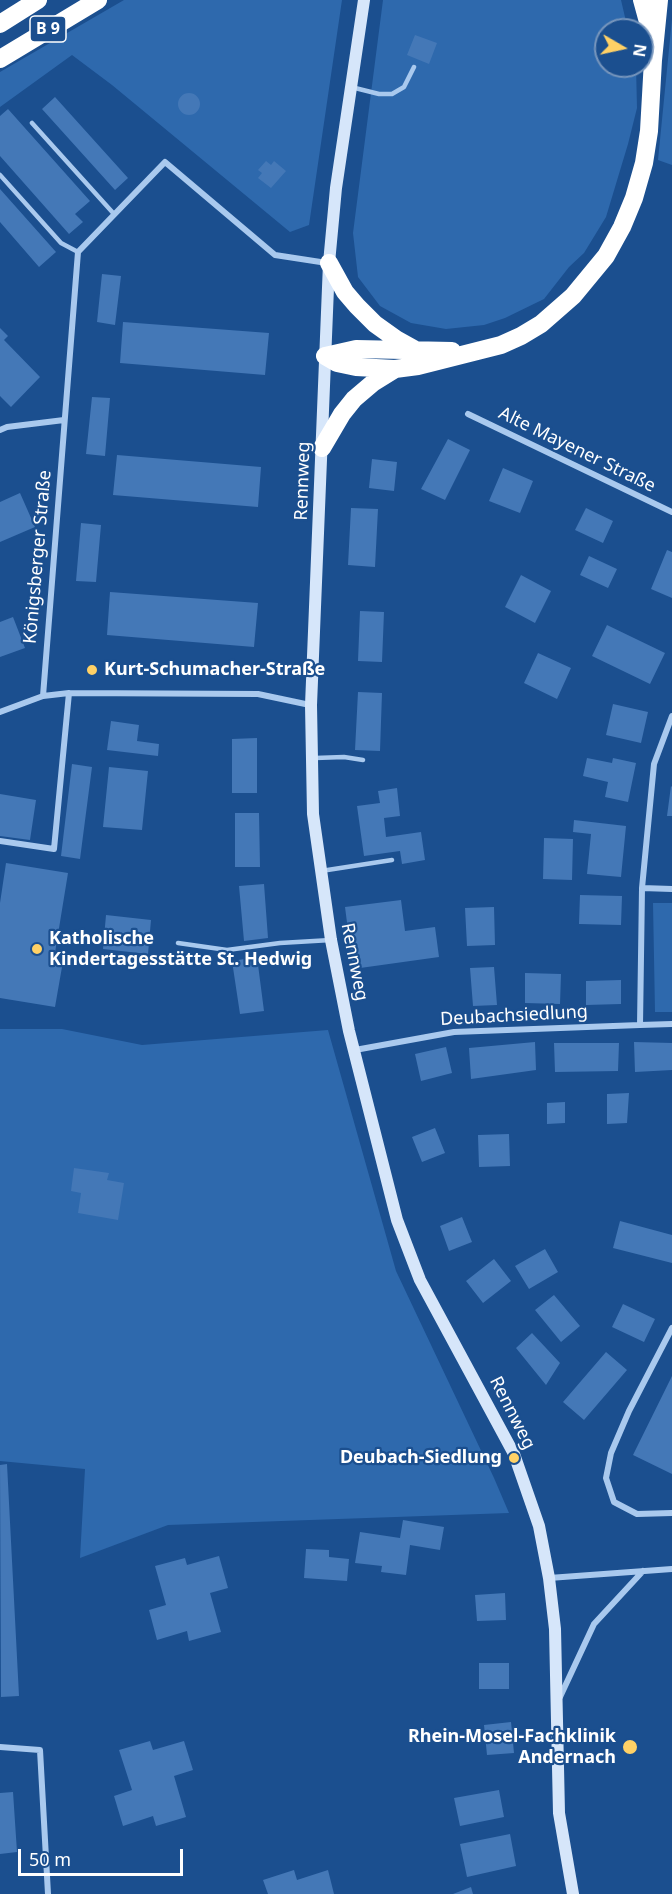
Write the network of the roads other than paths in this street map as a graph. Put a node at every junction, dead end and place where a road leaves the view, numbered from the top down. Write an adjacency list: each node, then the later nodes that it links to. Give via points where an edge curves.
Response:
1 (38, 0): 7 (highway, B 9)
2 (98, 0): 9 (highway, B 9)
3 (363, 0): 12 (street, Rennweg)
4 (642, 0): 6 (highway)
5 (659, 0): 8 (highway)
6 (647, 18)
7 (0, 24)
8 (654, 50)
9 (0, 59)
10 (414, 66): 12 (lane, via 404,87 392,94)
11 (652, 78): 19 (highway, via 644,163 634,198 606,256 573,296 541,324 511,341)
12 (351, 87): 17 (street, Rennweg)
13 (32, 123): 15 (lane)
14 (0, 175): 16 (lane, via 62,243)
15 (114, 213): 16 (street); 17 (street, via 165,162 275,255)
16 (78, 252): 23 (street, Königsberger Straße)
17 (329, 263): 18 (highway, via 345,292 369,318); 20 (street, Rennweg)
18 (418, 351): 19 (highway); 20 (highway, via 356,350)
19 (479, 352): 21 (highway)
20 (325, 356): 21 (highway, via 356,367); 25 (street, Rennweg)
21 (395, 369): 25 (highway, via 354,399)
22 (468, 414): 26 (street, Alte Mayener Straße)
23 (64, 420): 24 (street); 28 (street, Königsberger Straße)
24 (0, 430)
25 (322, 448): 29 (street, Rennweg)
26 (672, 513)
27 (69, 693): 28 (street); 29 (street, via 258,694); 34 (street, via 54,849)
28 (42, 696): 30 (street)
29 (311, 705): 32 (street, Rennweg)
30 (0, 712)
31 (672, 716): 37 (street, via 654,764)
32 (312, 758): 33 (lane); 36 (street, Rennweg, via 313,814)
33 (363, 760)
34 (0, 841)
35 (392, 860): 36 (lane)
36 (321, 871): 39 (street, Rennweg)
37 (642, 888): 38 (street); 42 (street)
38 (672, 889)
39 (331, 940): 40 (lane, via 227,950); 43 (street, Rennweg)
40 (178, 943)
41 (672, 1024): 42 (street, Deubachsiedlung)
42 (640, 1025): 43 (street, Deubachsiedlung, via 454,1032)
43 (354, 1050): 48 (street, Rennweg, via 397,1220 413,1265 514,1454 538,1526)
44 (672, 1328): 45 (street, via 620,1432 606,1478 614,1502 629,1510 637,1514)
45 (672, 1513)
46 (672, 1569): 47 (street)
47 (643, 1571): 48 (street); 49 (street, via 594,1624)
48 (549, 1578): 49 (street, Rennweg, via 555,1629)
49 (556, 1706): 52 (street, Rennweg, via 559,1813)
50 (0, 1747): 51 (street, via 40,1750)
51 (48, 1894)
52 (573, 1894)

